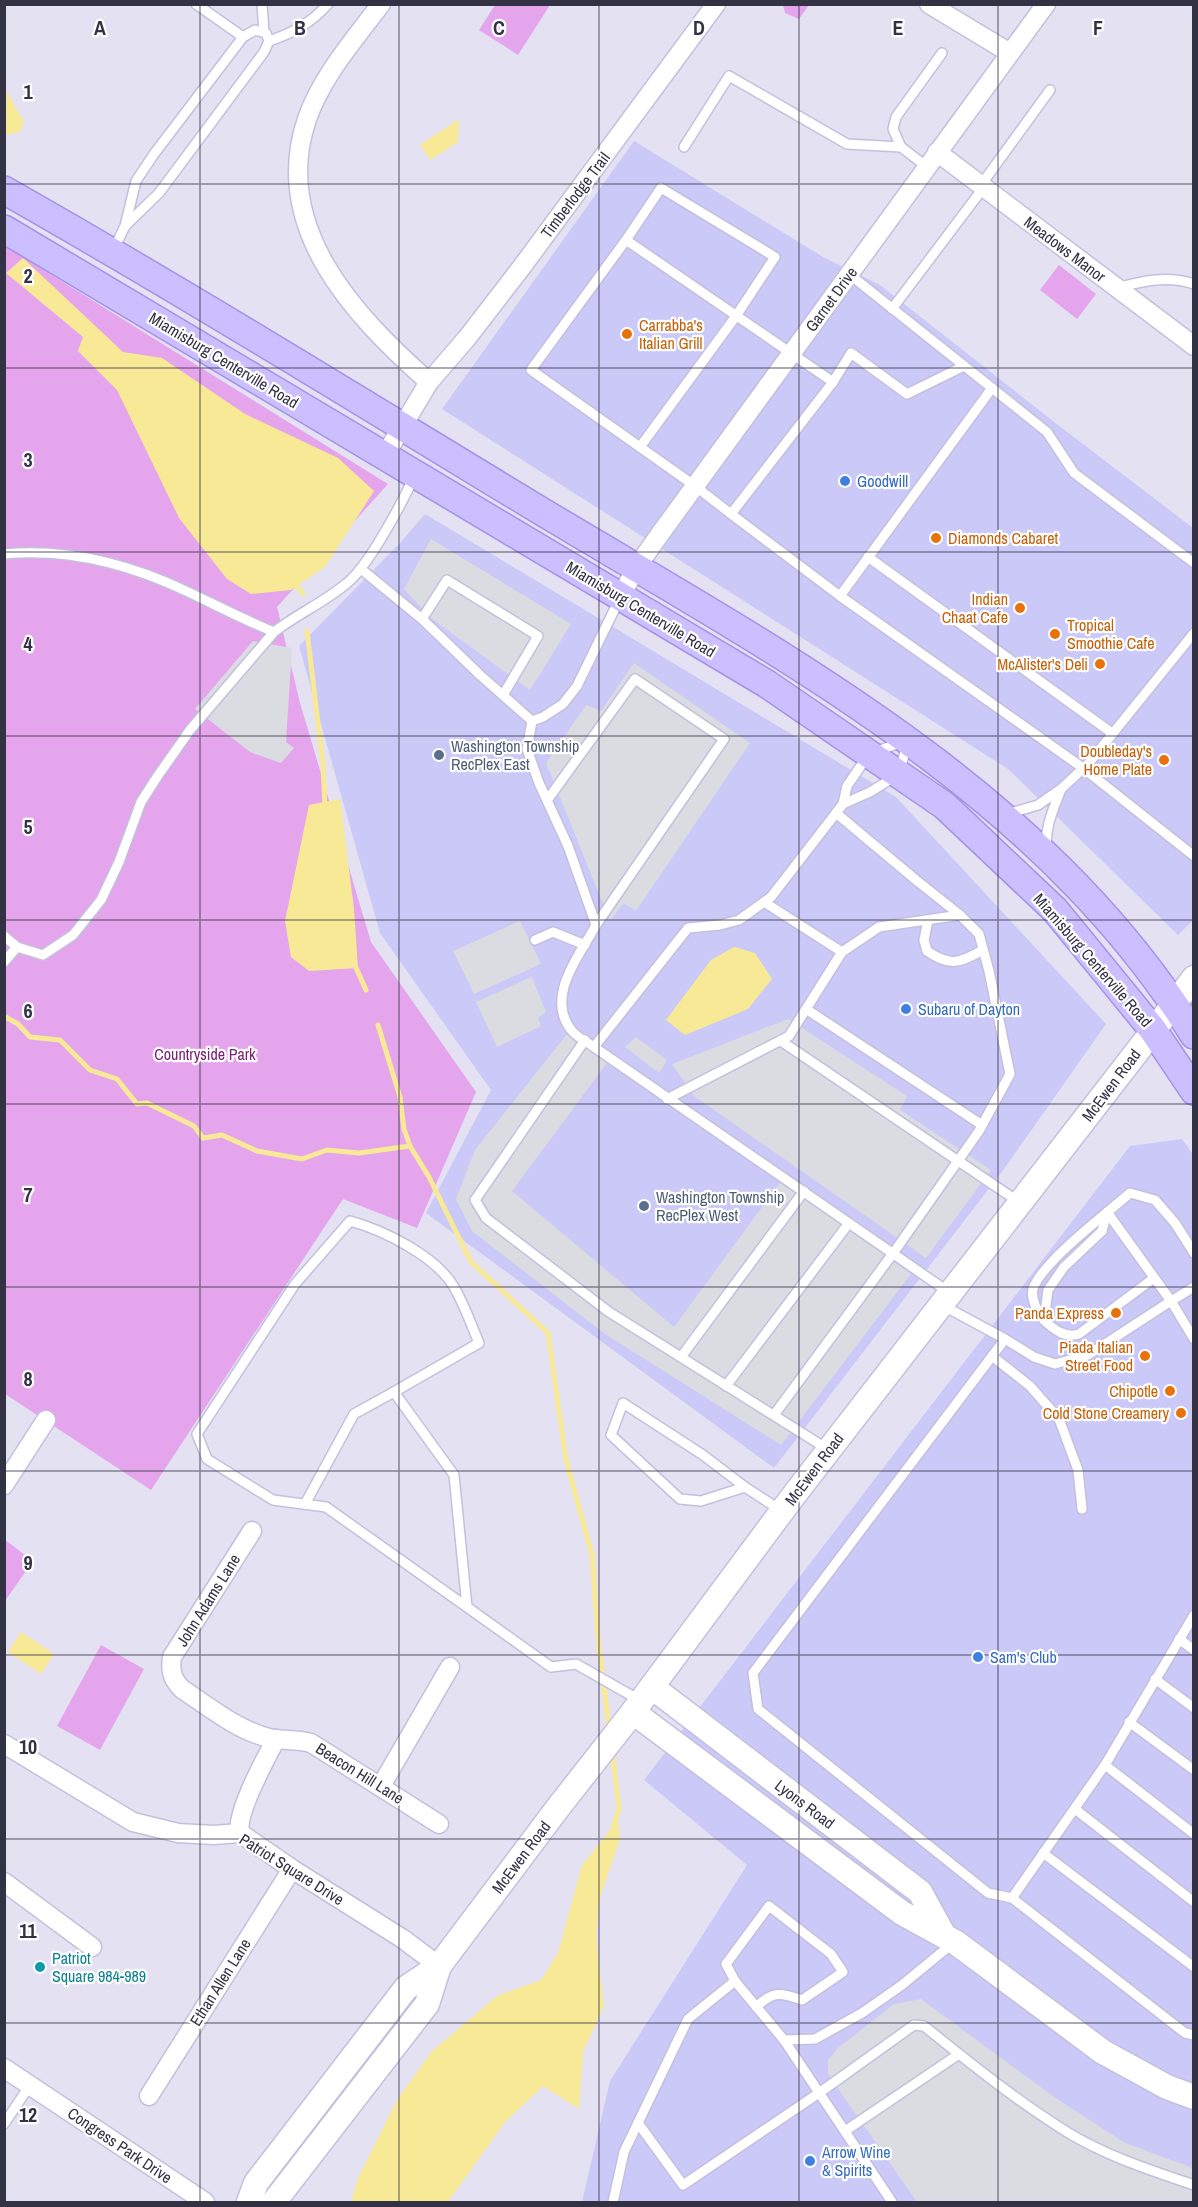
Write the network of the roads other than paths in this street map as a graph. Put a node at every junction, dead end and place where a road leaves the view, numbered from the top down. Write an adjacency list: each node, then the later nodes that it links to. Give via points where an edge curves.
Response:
1 (196, 4): 9 (lane)
2 (262, 4): 8 (lane)
3 (328, 4): 8 (lane, via 315,19 292,33)
4 (381, 4): 31 (street, via 319,91 300,143 298,194 310,235 346,297 370,326)
5 (716, 4): 31 (street, Timberlodge Trail, via 521,268)
6 (929, 4): 11 (street)
7 (1046, 4): 11 (street, Garnet Drive)
8 (266, 36): 9 (lane, via 255,30); 18 (lane, via 264,52 177,169 159,193)
9 (243, 37): 18 (lane, via 136,181)
10 (942, 53): 14 (lane, via 896,117 893,129)
11 (1010, 53): 15 (street, Garnet Drive)
12 (1050, 90): 16 (lane)
13 (684, 147): 14 (lane, via 729,76 847,144)
14 (901, 147): 15 (lane)
15 (932, 160): 16 (street, Meadows Manor); 22 (street, Garnet Drive)
16 (982, 186): 25 (street, Meadows Manor); 26 (lane)
17 (4, 190): 21 (main road, Miamisburg Centerville Road)
18 (125, 225): 21 (lane)
19 (4, 229): 23 (main road, Miamisburg Centerville Road)
20 (626, 240): 27 (lane); 27 (lane, via 661,188 775,257); 35 (lane, via 531,370)
21 (112, 253): 23 (main road); 34 (main road, Miamisburg Centerville Road)
22 (849, 274): 26 (lane); 29 (street, Garnet Drive)
23 (94, 283): 36 (main road, Miamisburg Centerville Road)
24 (1194, 284): 25 (lane, via 1147,280)
25 (1117, 288): 28 (street, Meadows Manor)
26 (892, 309): 30 (lane)
27 (736, 316): 29 (lane); 35 (lane)
28 (1194, 346)
29 (791, 354): 32 (lane); 38 (street, Garnet Drive)
30 (964, 366): 32 (lane, via 907,394 851,353); 33 (lane)
31 (429, 382): 34 (street, Timberlodge Trail)
32 (833, 382): 39 (lane)
33 (992, 388): 41 (lane); 42 (lane, via 1047,432 1074,473)
34 (402, 427): 36 (street, Timberlodge Trail); 44 (main road, Miamisburg Centerville Road)
35 (640, 447): 38 (lane)
36 (384, 457): 37 (main road, Miamisburg Centerville Road)
37 (415, 475): 43 (lane); 45 (main road, Miamisburg Centerville Road)
38 (695, 486): 39 (lane); 44 (street, Garnet Drive)
39 (731, 514): 46 (lane)
40 (4, 554): 48 (lane, via 50,553 114,563)
41 (868, 557): 46 (lane); 52 (lane)
42 (1194, 562)
43 (361, 568): 47 (lane); 48 (lane, via 348,583)
44 (636, 568): 45 (street, Garnet Drive); 53 (main road, Miamisburg Centerville Road, via 777,651)
45 (621, 596): 51 (lane, via 577,686 563,704); 54 (main road, Miamisburg Centerville Road, via 767,684)
46 (840, 596): 55 (lane)
47 (422, 619): 50 (lane); 50 (lane, via 447,580 538,636)
48 (274, 632): 71 (lane, via 190,730 157,777 141,802 101,900 80,927 44,955)
49 (1194, 633): 52 (lane)
50 (503, 695): 51 (lane)
51 (532, 721): 58 (lane, via 527,749)
52 (1112, 733): 55 (lane)
53 (908, 740): 54 (lane); 56 (lane); 61 (main road, Miamisburg Centerville Road)
54 (869, 754): 56 (main road, Miamisburg Centerville Road); 59 (lane, via 847,786)
55 (1083, 768): 57 (lane); 63 (lane)
56 (899, 774): 59 (lane); 78 (main road, Miamisburg Centerville Road, via 945,806 1055,910)
57 (1061, 789): 61 (lane, via 1038,805); 62 (lane, via 1045,839)
58 (548, 799): 67 (lane); 67 (lane, via 634,679 724,739)
59 (843, 804): 60 (lane)
60 (836, 813): 64 (lane); 65 (lane)
61 (1002, 814): 62 (main road, Miamisburg Centerville Road)
62 (1048, 856): 76 (main road, Miamisburg Centerville Road, via 1122,935)
63 (1194, 856)
64 (764, 902): 73 (lane); 82 (lane, via 739,920 688,928)
65 (960, 915): 66 (lane); 72 (lane, via 979,934)
66 (928, 920): 72 (lane, via 924,940 927,951 940,960 966,960); 73 (lane, via 879,927)
67 (596, 925): 70 (lane)
68 (4, 936): 71 (lane)
69 (535, 940): 70 (lane, via 553,932)
70 (585, 945): 80 (lane, via 560,997 572,1031)
71 (17, 947): 74 (lane)
72 (983, 950): 85 (lane, via 1010,1074)
73 (842, 952): 77 (lane)
74 (4, 962)
75 (1194, 978): 76 (street, McEwen Road)
76 (1174, 1003): 78 (street, McEwen Road); 79 (main road, Miamisburg Centerville Road)
77 (806, 1009): 81 (lane, via 789,1036); 85 (lane)
78 (1153, 1030): 83 (main road, Miamisburg Centerville Road); 88 (street, McEwen Road)
79 (1194, 1035)
80 (585, 1040): 82 (lane); 101 (lane, via 475,1200 486,1218 600,1305)
81 (781, 1041): 84 (lane); 86 (lane)
82 (594, 1047): 84 (lane)
83 (1194, 1091)
84 (667, 1098): 87 (lane)
85 (982, 1125): 86 (lane)
86 (959, 1160): 88 (lane); 91 (lane)
87 (804, 1191): 90 (lane); 101 (lane)
88 (1021, 1203): 95 (street, McEwen Road)
89 (1107, 1212): 92 (lane, via 1130,1193 1155,1200); 93 (lane); 97 (lane, via 1102,1231 1064,1267 1048,1290); 97 (lane, via 1058,1257 1034,1286 1034,1302)
90 (849, 1222): 91 (lane); 102 (lane)
91 (894, 1252): 95 (lane); 104 (lane)
92 (1194, 1253)
93 (1154, 1278): 96 (lane); 97 (lane, via 1079,1334 1061,1334)
94 (1194, 1287): 96 (lane)
95 (947, 1299): 98 (lane); 106 (street, McEwen Road)
96 (1170, 1301): 98 (lane, via 1088,1355 1055,1364 1034,1357); 99 (lane)
97 (1044, 1321)
98 (1005, 1339): 100 (lane)
99 (1194, 1340)
100 (992, 1356): 110 (lane, via 1030,1386 1059,1419 1078,1470); 135 (lane, via 753,1673 758,1709 988,1893)
101 (681, 1358): 102 (lane)
102 (726, 1386): 104 (lane)
103 (394, 1392): 109 (lane, via 354,1414); 109 (lane, via 479,1343 453,1286 422,1253 350,1221 295,1284 197,1434 207,1459 273,1500); 113 (lane, via 454,1475)
104 (774, 1415): 106 (lane)
105 (46, 1420): 107 (street)
106 (829, 1450): 111 (street, McEwen Road)
107 (4, 1485)
108 (745, 1487): 108 (lane, via 703,1455 623,1403 611,1434 680,1499 701,1501); 111 (lane)
109 (305, 1504): 113 (lane, via 326,1507)
110 (1082, 1509)
111 (782, 1511): 120 (street, McEwen Road)
112 (252, 1532): 118 (street, John Adams Lane, via 172,1657)
113 (466, 1607): 120 (lane, via 551,1667 576,1664)
114 (1194, 1615): 115 (lane)
115 (1179, 1639): 116 (lane); 119 (lane)
116 (1194, 1650)
117 (450, 1667): 127 (street)
118 (171, 1670): 123 (street, Beacon Hill Lane, via 182,1689 238,1726)
119 (1155, 1679): 121 (lane); 122 (lane)
120 (642, 1700): 137 (street, Lyons Road, via 902,1913); 139 (street, McEwen Road)
121 (1194, 1708)
122 (1130, 1722): 125 (lane); 126 (lane)
123 (276, 1739): 127 (street, Beacon Hill Lane, via 311,1743); 130 (street, via 252,1788 238,1826)
124 (4, 1744): 130 (street, Patriot Square Drive, via 133,1822 178,1833)
125 (1105, 1764): 128 (lane); 131 (lane)
126 (1194, 1770)
127 (381, 1786): 129 (street, Beacon Hill Lane)
128 (1075, 1809): 132 (lane); 136 (lane)
129 (439, 1824)
130 (240, 1833): 133 (street, Patriot Square Drive)
131 (1194, 1834)
132 (1043, 1853): 135 (lane); 140 (lane)
133 (292, 1869): 139 (street, Patriot Square Drive); 149 (street, Ethan Allen Lane)
134 (4, 1882): 138 (street)
135 (1012, 1898): 143 (lane, via 1185,2033)
136 (1194, 1902)
137 (949, 1938): 144 (lane, via 902,1985 862,2013 815,2039); 150 (street, Lyons Road, via 1103,2052 1167,2087)
138 (92, 1947)
139 (440, 1966): 156 (street, McEwen Road, via 406,1988 256,2183); 157 (street, McEwen Road, via 427,2004)
140 (1194, 1967)
141 (735, 1981): 142 (lane); 142 (lane, via 726,1965 769,1906 831,1954 843,1972 802,2000 776,1993); 151 (lane, via 688,2019)
142 (756, 2007): 144 (lane)
143 (1194, 2036)
144 (784, 2040): 148 (lane)
145 (959, 2054): 148 (lane, via 924,2026 914,2025); 153 (lane); 154 (lane, via 1068,2133 1127,2162)
146 (4, 2068): 147 (street, Congress Park Drive)
147 (30, 2085): 152 (lane); 155 (street, Congress Park Drive)
148 (819, 2093): 151 (lane, via 683,2185); 153 (lane)
149 (149, 2096)
150 (1194, 2097)
151 (638, 2123): 158 (lane, via 624,2152)
152 (4, 2124)
153 (845, 2131): 159 (lane)
154 (1194, 2185)
155 (205, 2202)
156 (249, 2202)
157 (274, 2202)
158 (613, 2202)
159 (892, 2202)

